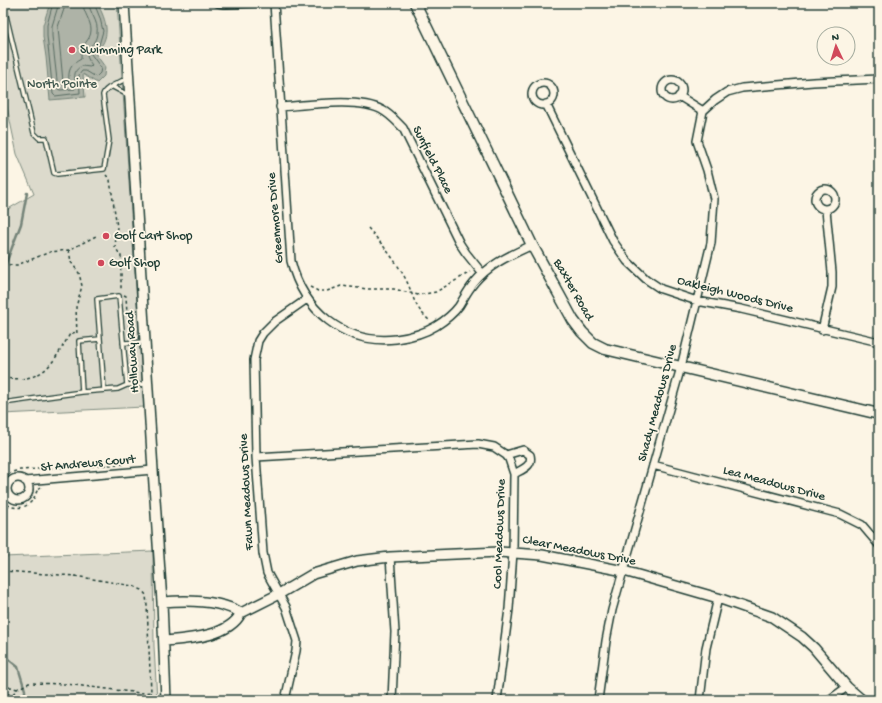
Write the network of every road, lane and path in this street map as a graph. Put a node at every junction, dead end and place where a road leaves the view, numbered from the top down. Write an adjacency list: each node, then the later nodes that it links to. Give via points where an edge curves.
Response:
1 (3, 3): 9 (lane, via 34,134 39,138 46,138 54,173 104,169 109,140 103,96 107,88)
2 (124, 3): 7 (street, Holloway Road)
3 (218, 3): 4 (street)
4 (254, 3)
5 (274, 3): 13 (street, Greenmore Drive)
6 (415, 3): 19 (main road, Baxter Road)
7 (128, 77): 9 (lane); 10 (street, Holloway Road)
8 (879, 79): 14 (street, via 742,88 727,92)
9 (113, 87): 10 (lane)
10 (129, 96): 36 (street, Holloway Road)
11 (679, 96): 14 (street)
12 (546, 104): 27 (street, Oakleigh Woods Drive, via 613,241 627,261 646,280 662,289)
13 (280, 107): 23 (street, Sunfield Place, via 352,102 381,109 389,115 403,128 460,244); 26 (street, Greenmore Drive, via 291,261 294,274)
14 (703, 111): 27 (street, Shady Meadows Drive, via 697,141 714,199 711,243)
15 (105, 173): 28 (path, via 110,180 118,227 114,247 121,256 121,292 126,296)
16 (826, 210): 31 (street, via 832,287)
17 (368, 228): 25 (path, via 395,260)
18 (98, 235): 20 (path)
19 (532, 245): 23 (street, Greenmore Drive, via 498,261); 39 (main road, Baxter Road, via 573,320 593,343 605,349)
20 (69, 250): 21 (path, via 50,252 18,265); 32 (path, via 71,262 79,273 82,286 76,307)
21 (3, 263)
22 (470, 272): 25 (path, via 436,292)
23 (482, 273): 26 (street, Greenmore Drive, via 449,316 416,336 378,339 346,332 325,318)
24 (306, 282): 25 (path, via 318,291 341,286 368,290 394,289)
25 (411, 294): 29 (path, via 418,310)
26 (307, 299): 48 (street, Fawn Meadows Drive, via 274,322 258,341 254,360)
27 (697, 301): 31 (street, Oakleigh Woods Drive, via 741,309); 39 (street, Shady Meadows Drive)
28 (127, 319)
29 (430, 321)
30 (128, 326): 33 (path)
31 (822, 330): 37 (street, Oakleigh Woods Drive)
32 (76, 332): 35 (path); 40 (path, via 70,334 48,368 40,374 28,378)
33 (136, 334)
34 (100, 339): 35 (lane); 38 (lane, via 97,298 120,296); 43 (lane)
35 (79, 341): 44 (lane)
36 (145, 342): 38 (lane); 41 (street, Holloway Road)
37 (879, 342)
38 (123, 343): 42 (lane)
39 (681, 367): 46 (main road, Baxter Road); 50 (street, Shady Meadows Drive)
40 (3, 378)
41 (148, 384): 42 (lane); 51 (street, Holloway Road)
42 (126, 385): 43 (lane, via 118,389)
43 (104, 390): 44 (lane)
44 (82, 392): 45 (lane)
45 (3, 403)
46 (879, 414)
47 (506, 455): 48 (street, via 494,447 478,444); 52 (street, Cool Meadows Drive); 52 (street, via 523,450 530,455 529,466)
48 (256, 457): 62 (street, Fawn Meadows Drive, via 264,564)
49 (129, 464): 53 (path, via 20,470)
50 (653, 465): 57 (street, Lea Meadows Drive, via 840,514 862,525); 61 (street, Shady Meadows Drive)
51 (153, 470): 54 (street, St Andrews Court); 64 (street, Holloway Road)
52 (514, 474): 58 (street, Cool Meadows Drive)
53 (3, 478)
54 (25, 481)
55 (44, 486): 56 (path, via 38,488 31,502 26,505 12,507)
56 (3, 500)
57 (879, 545)
58 (513, 552): 59 (street, Clear Meadows Drive); 61 (street, Clear Meadows Drive); 76 (street, Cool Meadows Drive, via 508,620)
59 (390, 557): 62 (street, Clear Meadows Drive, via 356,560 313,574); 75 (street, via 394,632)
60 (3, 571): 70 (path, via 102,579 142,590 146,595 147,606)
61 (624, 571): 63 (street, Clear Meadows Drive); 77 (street, Shady Meadows Drive, via 608,626)
62 (279, 594): 65 (street, Clear Meadows Drive); 74 (street, Fawn Meadows Drive, via 297,641)
63 (718, 598): 67 (street, Clear Meadows Drive, via 772,617 802,637); 78 (street, via 706,648)
64 (162, 602): 65 (street, via 203,602 235,609); 66 (street, Holloway Road)
65 (241, 613): 66 (street, Clear Meadows Drive, via 238,619 223,629 197,638)
66 (164, 641): 73 (street, Holloway Road)
67 (847, 687): 79 (street); 80 (street, Clear Meadows Drive)
68 (3, 688): 69 (path)
69 (17, 689): 70 (path, via 29,683); 71 (path, via 13,694)
70 (151, 692): 72 (path)
71 (3, 695)
72 (152, 700)
73 (166, 700)
74 (285, 700)
75 (392, 700)
76 (497, 700)
77 (598, 700)
78 (700, 700)
79 (830, 700)
80 (862, 700)

